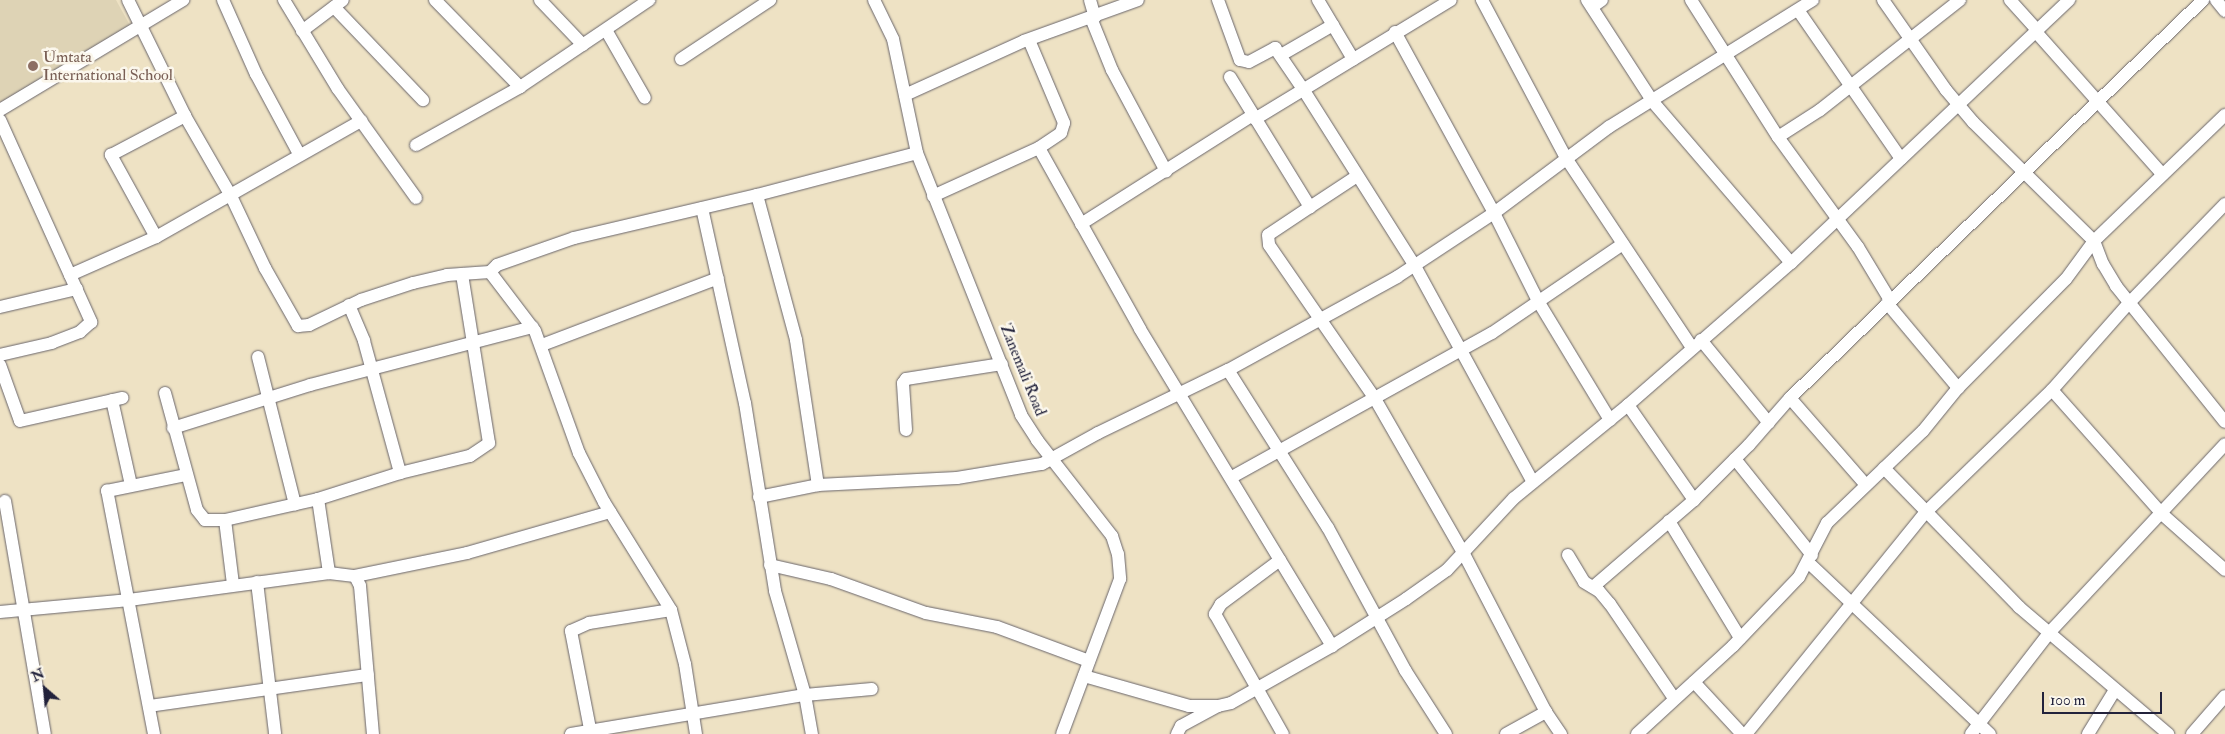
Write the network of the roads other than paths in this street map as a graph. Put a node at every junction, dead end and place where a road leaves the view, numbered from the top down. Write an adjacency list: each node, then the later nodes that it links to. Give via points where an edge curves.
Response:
1 (128, 0): 30 (street)
2 (183, 0): 30 (street)
3 (223, 0): 62 (street, via 256,74)
4 (284, 0): 32 (street)
5 (435, 0): 44 (street)
6 (540, 0): 37 (street)
7 (649, 0): 31 (street)
8 (770, 0): 40 (street)
9 (1090, 0): 28 (street)
10 (1138, 0): 28 (street)
11 (1218, 0): 38 (street, via 1240,60 1249,62 1273,48)
12 (1318, 0): 29 (street)
13 (1451, 0): 33 (street)
14 (1482, 0): 63 (street)
15 (1691, 0): 39 (street)
16 (1813, 0): 26 (street)
17 (1884, 0): 35 (street)
18 (1960, 0): 35 (street)
19 (2010, 0): 34 (street)
20 (2069, 0): 34 (street)
21 (2203, 0): 50 (street)
22 (2216, 0): 27 (street)
23 (871, 1): 46 (street, Zanemali Road, via 893,39)
24 (1594, 2): 49 (street)
25 (338, 4): 32 (street); 48 (street)
26 (1798, 10): 39 (street); 43 (street)
27 (2225, 11)
28 (1093, 18): 36 (street); 65 (street, via 1112,70)
29 (1333, 25): 38 (street); 41 (street)
30 (141, 26): 52 (street); 54 (street)
31 (606, 30): 37 (street); 47 (street)
32 (302, 31): 57 (street)
33 (1395, 32): 41 (street); 76 (street)
34 (2037, 32): 50 (street); 51 (street)
35 (1912, 38): 43 (street); 51 (street)
36 (1029, 40): 46 (street); 60 (street, via 1064,124 1061,133)
37 (583, 45): 44 (street)
38 (1281, 55): 45 (street)
39 (1726, 57): 49 (street); 58 (street)
40 (681, 58)
41 (1353, 60): 45 (street)
42 (1230, 77): 55 (street)
43 (1851, 86): 58 (street); 64 (street)
44 (520, 87): 59 (street)
45 (1303, 88): 55 (street); 68 (street)
46 (905, 95): 61 (street, Zanemali Road)
47 (645, 98)
48 (423, 100)
49 (1653, 102): 63 (street, via 1608,127); 82 (street)
50 (2095, 102): 66 (street); 67 (street)
51 (1958, 104): 64 (street); 66 (street)
52 (0, 110)
53 (2225, 115): 67 (street)
54 (185, 116): 70 (street); 79 (street, via 111,155)
55 (1254, 117): 65 (street); 74 (street)
56 (0, 120): 86 (street)
57 (361, 122): 62 (street); 72 (street)
58 (1778, 136): 77 (street)
59 (416, 145)
60 (1039, 148): 71 (street); 78 (street)
61 (917, 153): 69 (street); 71 (street, Zanemali Road)
62 (299, 154): 70 (street)
63 (1566, 158): 76 (street); 81 (street)
64 (1900, 159): 77 (street)
65 (1166, 171): 78 (street)
66 (2023, 173): 80 (street); 89 (street)
67 (2162, 174): 80 (street)
68 (1357, 176): 74 (street); 83 (street)
69 (757, 195): 75 (street); 130 (street, via 796,340)
70 (231, 196): 79 (street); 92 (street, via 295,324 309,325)
71 (933, 196): 102 (street, Zanemali Road)
72 (416, 198)
73 (2225, 204): 91 (street)
74 (1310, 207): 94 (street, via 1268,234 1267,240)
75 (702, 208): 84 (street, via 574,238 497,265); 87 (street)
76 (1494, 213): 83 (street); 90 (street)
77 (1837, 220): 82 (street); 89 (street, via 1858,247)
78 (1081, 224): 109 (street)
79 (156, 237): 86 (street)
80 (2094, 241): 91 (street, via 2103,264); 106 (street, via 2066,279)
81 (1623, 244): 90 (street); 97 (street)
82 (1790, 263): 97 (street)
83 (1415, 266): 94 (street); 99 (street)
84 (490, 272): 85 (street); 95 (street)
85 (462, 274): 92 (street, via 413,283); 96 (street)
86 (70, 275): 88 (street)
87 (718, 278): 98 (street); 131 (street, via 745,402)
88 (77, 289): 93 (street); 100 (street, via 91,322 88,327 52,343)
89 (1888, 301): 106 (street); 112 (street)
90 (1538, 302): 99 (street); 114 (street)
91 (2128, 303): 107 (street); 115 (street)
92 (349, 305): 104 (street)
93 (0, 307)
94 (1322, 320): 105 (street); 111 (street)
95 (533, 327): 96 (street); 98 (street)
96 (473, 344): 104 (street); 124 (street, via 487,447 470,456)
97 (1696, 344): 113 (street); 116 (street)
98 (542, 345): 136 (street, via 578,452)
99 (1462, 350): 111 (street); 127 (street)
100 (0, 355)
101 (258, 357): 110 (street)
102 (1002, 364): 118 (street, via 906,378 903,383); 121 (street, Zanemali Road, via 1021,415)
103 (0, 365): 129 (street, via 20,421 117,399)
104 (372, 370): 110 (street); 124 (street)
105 (1228, 370): 109 (street); 120 (street)
106 (1958, 388): 123 (street, via 1923,431)
107 (2052, 390): 137 (street); 138 (street)
108 (165, 393): 117 (street)
109 (1180, 393): 121 (street); 126 (street)
110 (269, 397): 117 (street); 135 (street)
111 (1374, 397): 120 (street); 141 (street)
112 (1790, 398): 116 (street); 128 (street)
113 (1628, 405): 114 (street); 133 (street)
114 (1610, 420): 127 (street)
115 (2225, 422)
116 (1769, 423): 122 (street)
117 (173, 428): 125 (street)
118 (906, 430)
119 (2225, 444): 138 (street)
120 (1280, 449): 126 (street); 157 (street)
121 (1050, 458): 130 (street, via 1032,467 957,478); 161 (street, Zanemali Road, via 1112,536 1118,554 1120,579)
122 (1735, 459): 133 (street); 143 (street)
123 (1884, 468): 128 (street); 137 (street)
124 (400, 473): 132 (street)
125 (186, 476): 129 (street); 139 (street, via 200,516 205,520)
126 (1232, 477): 144 (street)
127 (1533, 482): 141 (street, via 1498,514)
128 (1865, 484): 143 (street, via 1827,523 1816,539)
129 (131, 485): 152 (street, via 107,491)
130 (818, 485): 131 (street)
131 (759, 497): 145 (street)
132 (318, 499): 135 (street); 147 (street)
133 (1694, 500): 140 (street)
134 (5, 501): 154 (street)
135 (295, 504): 139 (street)
136 (610, 512): 148 (street, via 467,553); 155 (street)
137 (1926, 512): 153 (street); 158 (street, via 2005,594)
138 (2162, 514): 146 (street); 158 (street)
139 (225, 520): 150 (street)
140 (1669, 521): 151 (street); 159 (street)
141 (1464, 554): 157 (street, via 1447,570); 174 (street)
142 (1568, 555): 151 (street, via 1584,582)
143 (1811, 559): 153 (street); 159 (street)
144 (1280, 560): 160 (street); 165 (street, via 1221,604 1215,614)
145 (770, 565): 161 (street, via 831,580 926,613 997,627); 169 (street)
146 (2225, 570)
147 (329, 574): 148 (street); 149 (street)
148 (355, 576): 162 (street, via 360,586)
149 (257, 582): 150 (street); 167 (street)
150 (233, 584): 152 (street)
151 (1593, 587): 171 (street, via 1624,623)
152 (129, 600): 154 (street); 172 (street)
153 (1852, 602): 176 (street, via 1896,648); 192 (street)
154 (24, 609): 156 (street); 178 (street)
155 (671, 610): 175 (street, via 686,664); 177 (street, via 589,623 571,631)
156 (0, 612)
157 (1377, 619): 160 (street); 188 (street)
158 (2049, 633): 168 (street); 176 (street)
159 (1740, 638): 164 (street)
160 (1332, 646): 165 (street)
161 (1089, 661): 163 (street, Zanemali Road)
162 (368, 675): 167 (street); 181 (street)
163 (1084, 676): 173 (street, via 1188,706); 185 (street, Zanemali Road)
164 (1694, 682): 171 (street); 192 (street)
165 (1257, 687): 173 (street, via 1231,703); 187 (street)
166 (872, 689): 169 (street)
167 (271, 690): 172 (street); 180 (street)
168 (2115, 690): 195 (street); 196 (street)
169 (805, 695): 175 (street); 184 (street)
170 (2225, 696): 197 (street)
171 (1674, 698): 191 (street)
172 (149, 706): 179 (street)
173 (1218, 706): 186 (street, via 1181,726)
174 (1546, 712): 189 (street); 190 (street)
175 (692, 715): 177 (street); 183 (street)
176 (1978, 723): 193 (street); 194 (street)
177 (591, 732): 182 (street)
178 (44, 734)
179 (154, 734)
180 (275, 734)
181 (373, 734)
182 (571, 734)
183 (696, 734)
184 (812, 734)
185 (1062, 734)
186 (1177, 734)
187 (1284, 734)
188 (1446, 734)
189 (1506, 734)
190 (1561, 734)
191 (1638, 734)
192 (1744, 734)
193 (1971, 734)
194 (1990, 734)
195 (2088, 734)
196 (2168, 734)
197 (2192, 734)

